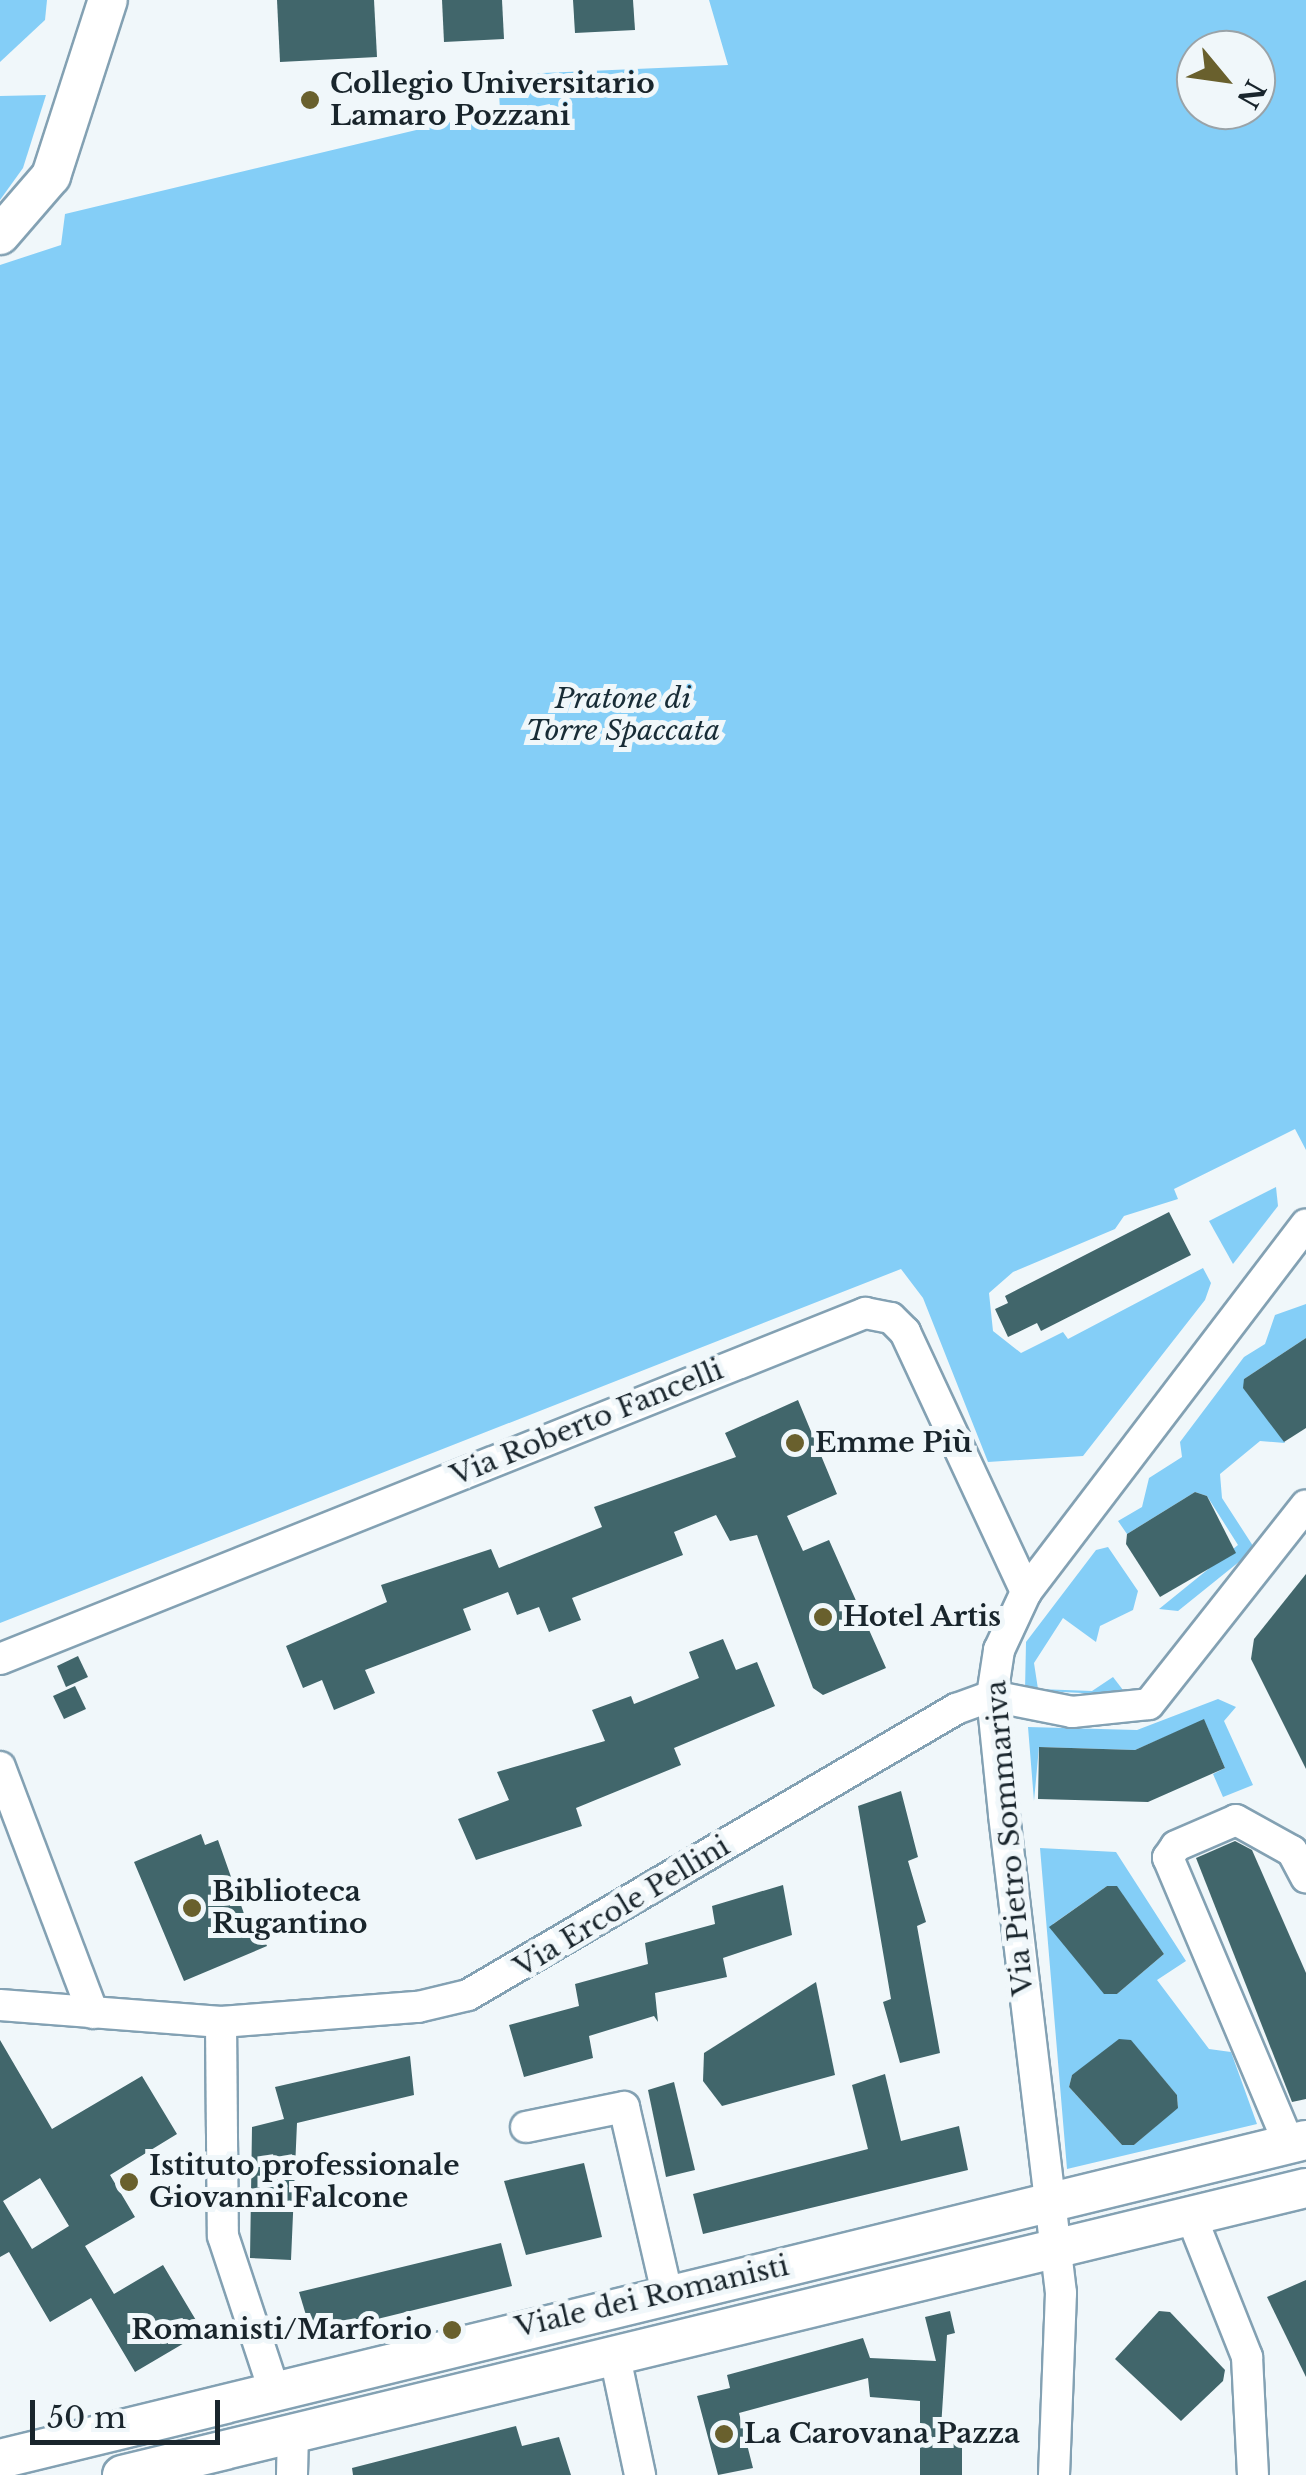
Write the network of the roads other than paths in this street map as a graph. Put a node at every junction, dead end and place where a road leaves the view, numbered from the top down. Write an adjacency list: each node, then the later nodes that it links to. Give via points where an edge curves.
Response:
1 (108, 0): 2 (street, via 62,149 35,201)
2 (0, 235)
3 (1306, 1225): 5 (street, Via Pietro Sommariva)
4 (1306, 1505): 7 (street, via 1149,1704 1072,1712)
5 (1026, 1592): 6 (street, Via Roberto Fancelli, via 905,1332 890,1318 865,1313); 7 (street, Via Pietro Sommariva, via 998,1650)
6 (0, 1658)
7 (992, 1696): 12 (street, Via Ercole Pellini, via 914,1730 488,1986 434,2005); 16 (street, Via Pietro Sommariva)
8 (0, 1766): 11 (street)
9 (1306, 1877): 14 (street, via 1292,1851 1236,1820 1176,1846 1168,1858)
10 (0, 2004): 11 (street, Via Ercole Pellini)
11 (92, 2012): 12 (street, Via Ercole Pellini)
12 (221, 2022): 21 (street, via 223,2236)
13 (526, 2127): 19 (street, via 624,2107)
14 (1298, 2142): 16 (street, Viale dei Romanisti)
15 (1306, 2188): 17 (street, Viale dei Romanisti)
16 (1046, 2204): 18 (street, Via Pietro Sommariva); 19 (street, Viale dei Romanisti)
17 (1191, 2216): 18 (street, Viale dei Romanisti); 28 (street, via 1247,2357)
18 (1054, 2250): 20 (street, Viale dei Romanisti); 27 (street, Via Pietro Sommariva, via 1060,2328)
19 (667, 2293): 21 (street, Viale dei Romanisti)
20 (615, 2357): 22 (street, Viale dei Romanisti); 26 (street)
21 (275, 2393): 23 (street, Viale dei Romanisti)
22 (293, 2432): 24 (street, Viale dei Romanisti); 25 (street)
23 (0, 2459)
24 (122, 2475)
25 (292, 2475)
26 (640, 2475)
27 (1054, 2475)
28 (1253, 2475)

